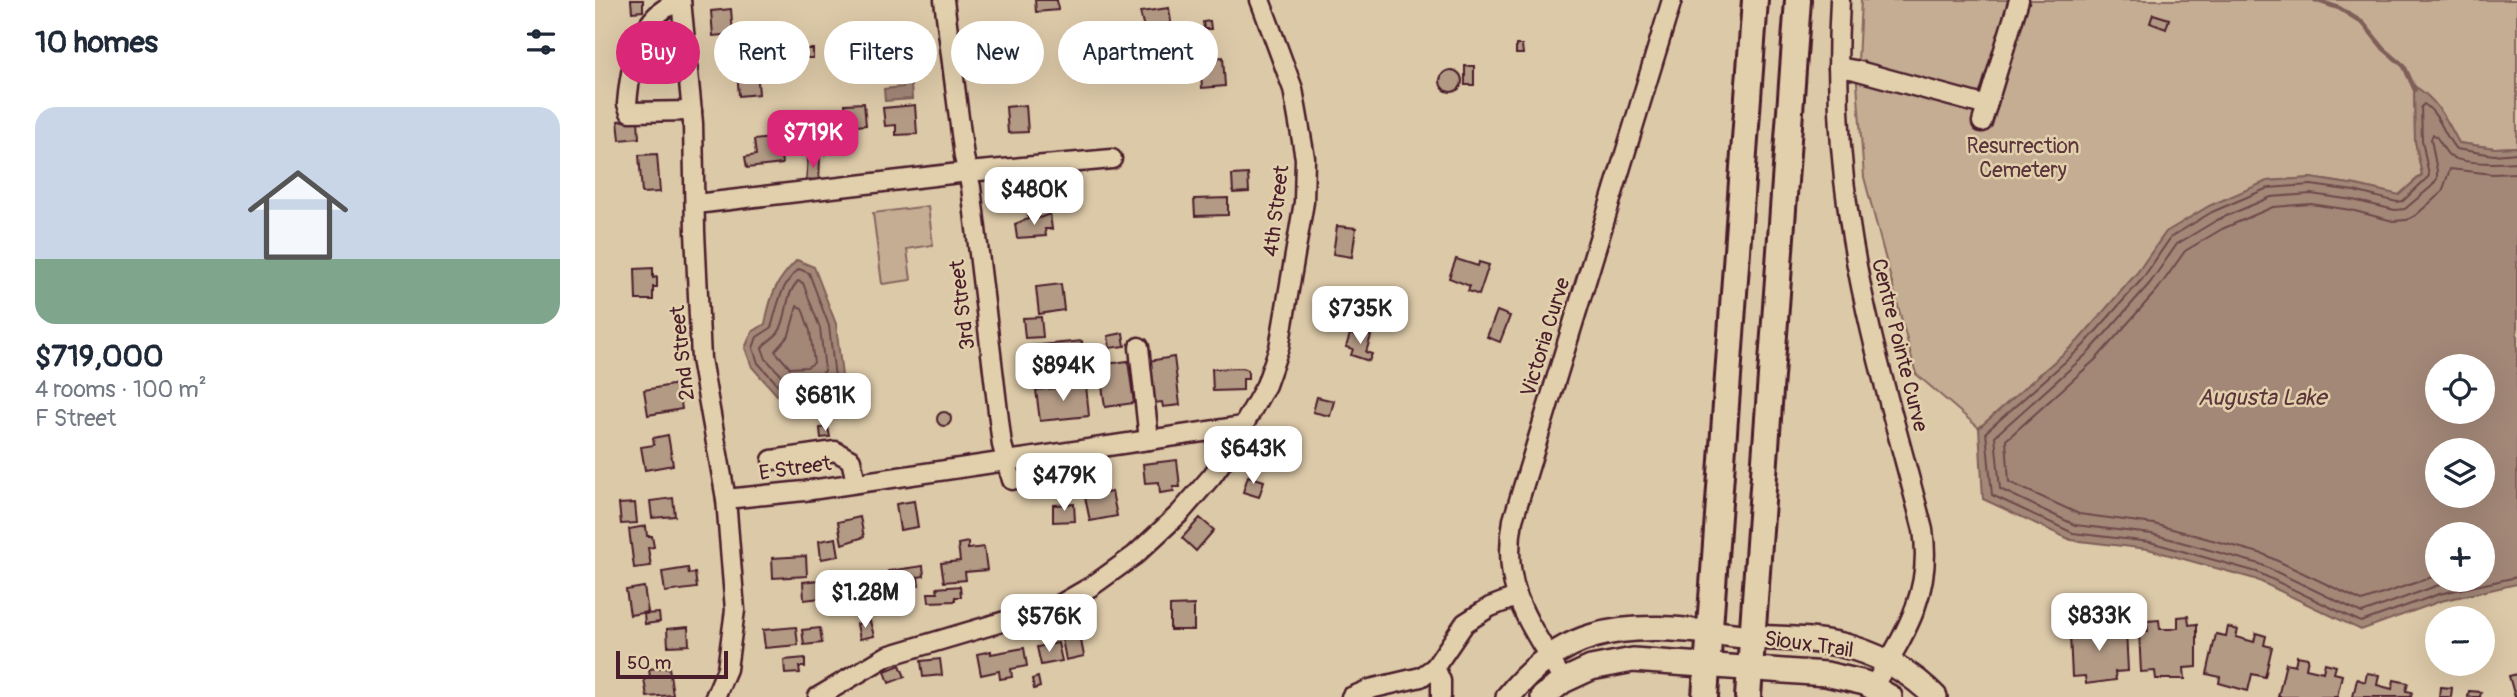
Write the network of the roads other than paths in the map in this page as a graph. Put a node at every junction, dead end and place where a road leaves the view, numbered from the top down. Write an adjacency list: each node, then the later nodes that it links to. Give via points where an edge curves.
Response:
1 (944, 0): 12 (street, 3rd Street)
2 (1260, 0): 15 (street, 4th Street, via 1293,89 1305,158 1304,202 1279,348)
3 (1672, 0): 22 (street, Victoria Curve, via 1513,520 1509,560)
4 (1755, 0): 23 (highway)
5 (1798, 0): 24 (highway)
6 (1840, 0): 9 (street, Centre Pointe Curve)
7 (2019, 0): 9 (street, via 1985,114 1854,69)
8 (681, 1): 10 (street, 2nd Street); 10 (street, via 657,12 647,28 627,104 630,112)
9 (1838, 68): 26 (street, Centre Pointe Curve, via 1841,156 1853,246 1925,543 1920,600)
10 (692, 111): 13 (street, 2nd Street)
11 (1112, 159): 12 (street)
12 (968, 172): 13 (street); 18 (street, 3rd Street)
13 (696, 204): 21 (street, 2nd Street, via 701,359)
14 (1139, 347): 16 (street)
15 (1244, 426): 16 (street, E Street); 33 (street, 4th Street, via 1212,477 1180,513 1135,555 1092,586 1059,605 887,656)
16 (1149, 440): 18 (street, E Street)
17 (772, 460): 20 (street, via 835,451 851,460)
18 (1007, 461): 19 (street, 3rd Street); 20 (street, E Street)
19 (1012, 480)
20 (856, 482): 21 (street, E Street)
21 (726, 499): 32 (street, 2nd Street, via 735,610 727,669)
22 (1516, 597): 25 (street, Victoria Curve); 28 (street, via 1465,623)
23 (1710, 632): 24 (main road, Sioux Trail); 25 (main road, Sioux Trail, via 1620,630 1579,640); 27 (highway)
24 (1752, 636): 26 (main road, Sioux Trail, via 1838,644); 29 (highway)
25 (1550, 657): 30 (street, Victoria Curve); 36 (main road, Sioux Trail)
26 (1888, 662): 31 (street, Centre Pointe Curve); 40 (main road, Sioux Trail, via 1906,671)
27 (1707, 664): 29 (main road, Sioux Trail); 30 (main road, Sioux Trail, via 1616,662); 38 (highway)
28 (1435, 667): 34 (street, via 1421,677); 35 (street)
29 (1751, 670): 31 (main road, Sioux Trail, via 1826,674 1853,679); 39 (highway)
30 (1563, 681): 37 (main road, Sioux Trail)
31 (1881, 692)
32 (715, 697)
33 (818, 697)
34 (1351, 697)
35 (1441, 697)
36 (1508, 697)
37 (1543, 697)
38 (1705, 697)
39 (1748, 697)
40 (1935, 697)

